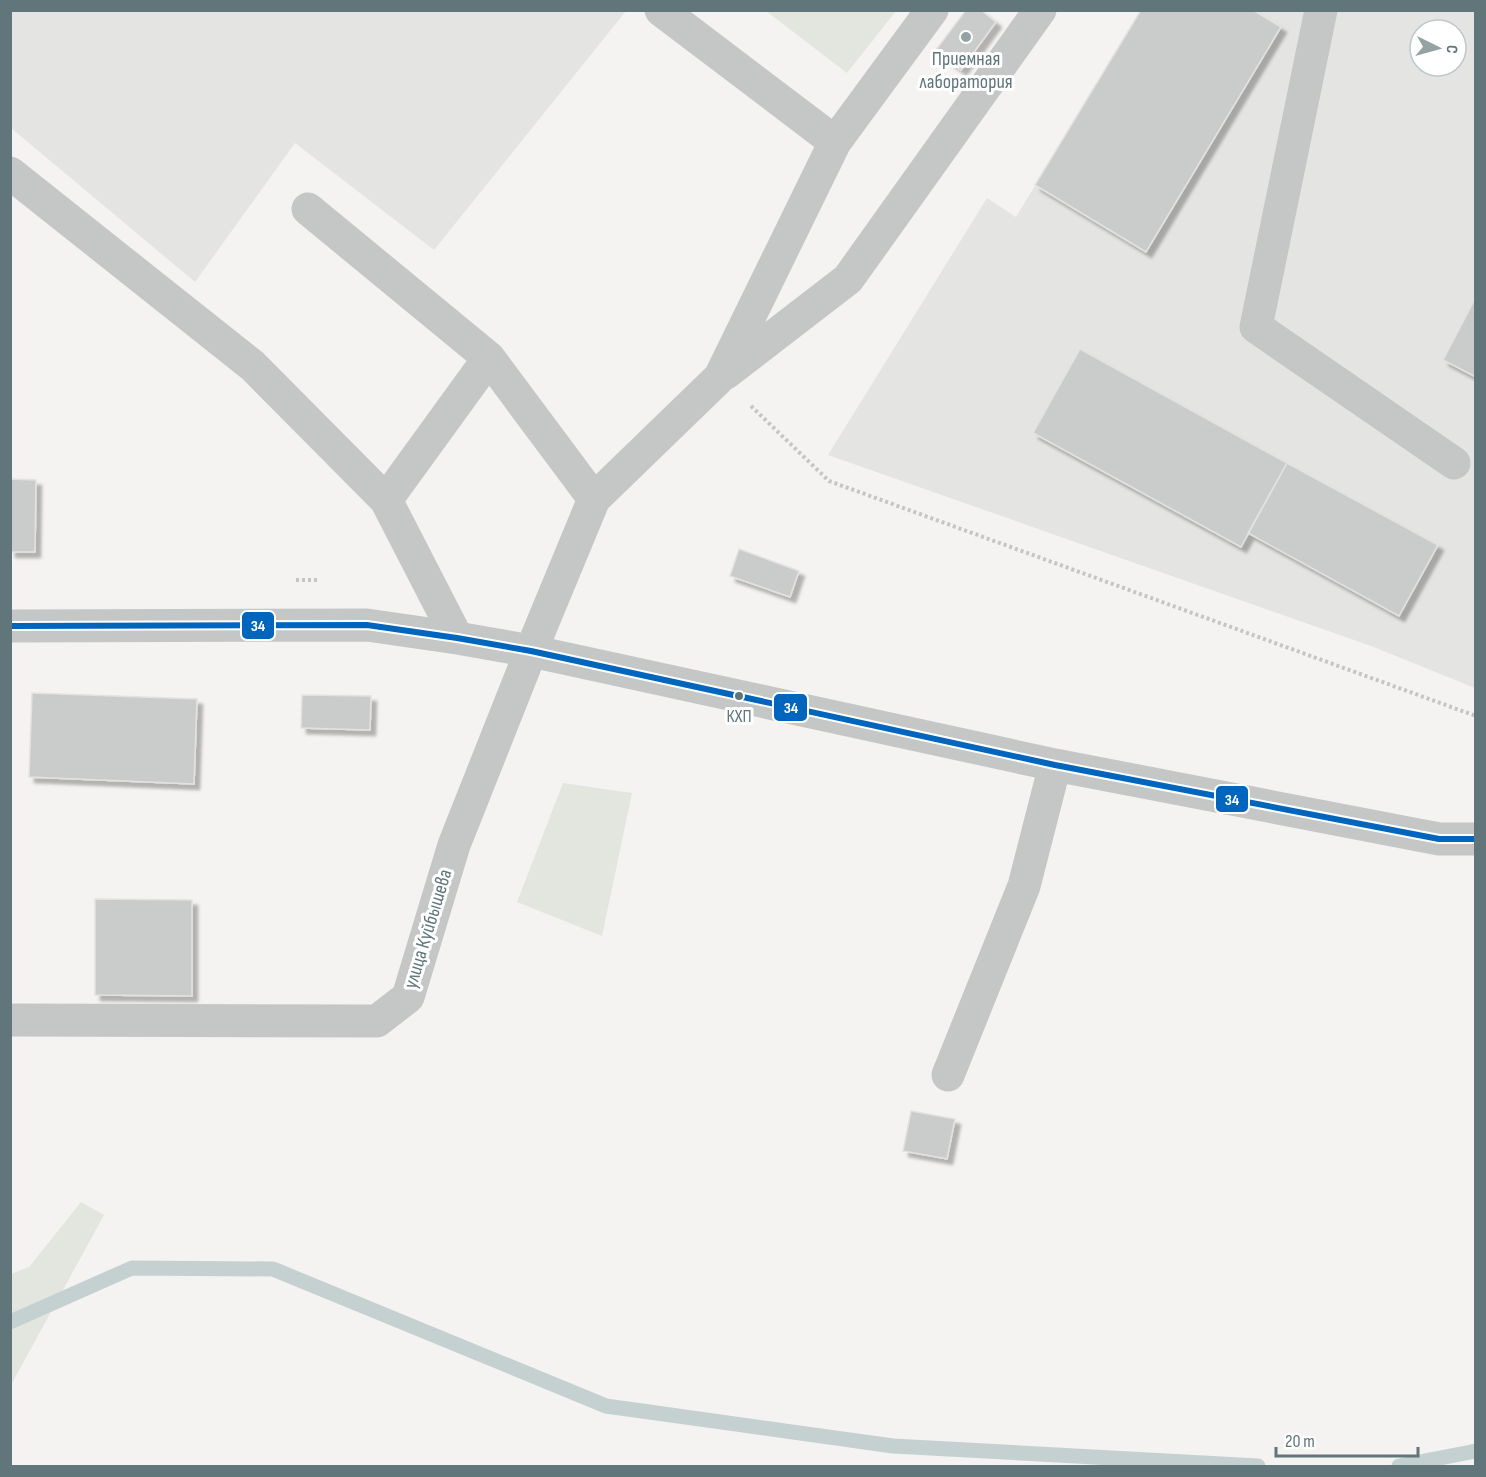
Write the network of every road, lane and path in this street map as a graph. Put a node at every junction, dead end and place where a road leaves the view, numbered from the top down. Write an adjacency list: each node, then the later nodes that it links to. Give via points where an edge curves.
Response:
1 (661, 10): 5 (street)
2 (932, 10): 5 (street)
3 (1040, 10): 9 (street, via 848,279)
4 (1321, 10): 10 (street, via 1256,327)
5 (835, 142): 9 (street)
6 (10, 172): 12 (street, via 253,366)
7 (308, 209): 8 (street)
8 (489, 358): 11 (street); 12 (street)
9 (720, 377): 11 (street); 16 (path, via 829,481)
10 (1454, 463)
11 (594, 499): 15 (street, улица Куйбышева)
12 (386, 500): 14 (street)
13 (10, 626): 14 (street, via 367,624)
14 (457, 638): 15 (street)
15 (531, 651): 17 (street); 19 (street, улица Куйбышева, via 454,845 408,997 377,1021)
16 (1476, 716)
17 (1055, 765): 18 (street, via 1439,838); 20 (street, via 1024,886)
18 (1476, 839)
19 (10, 1020)
20 (948, 1075)

